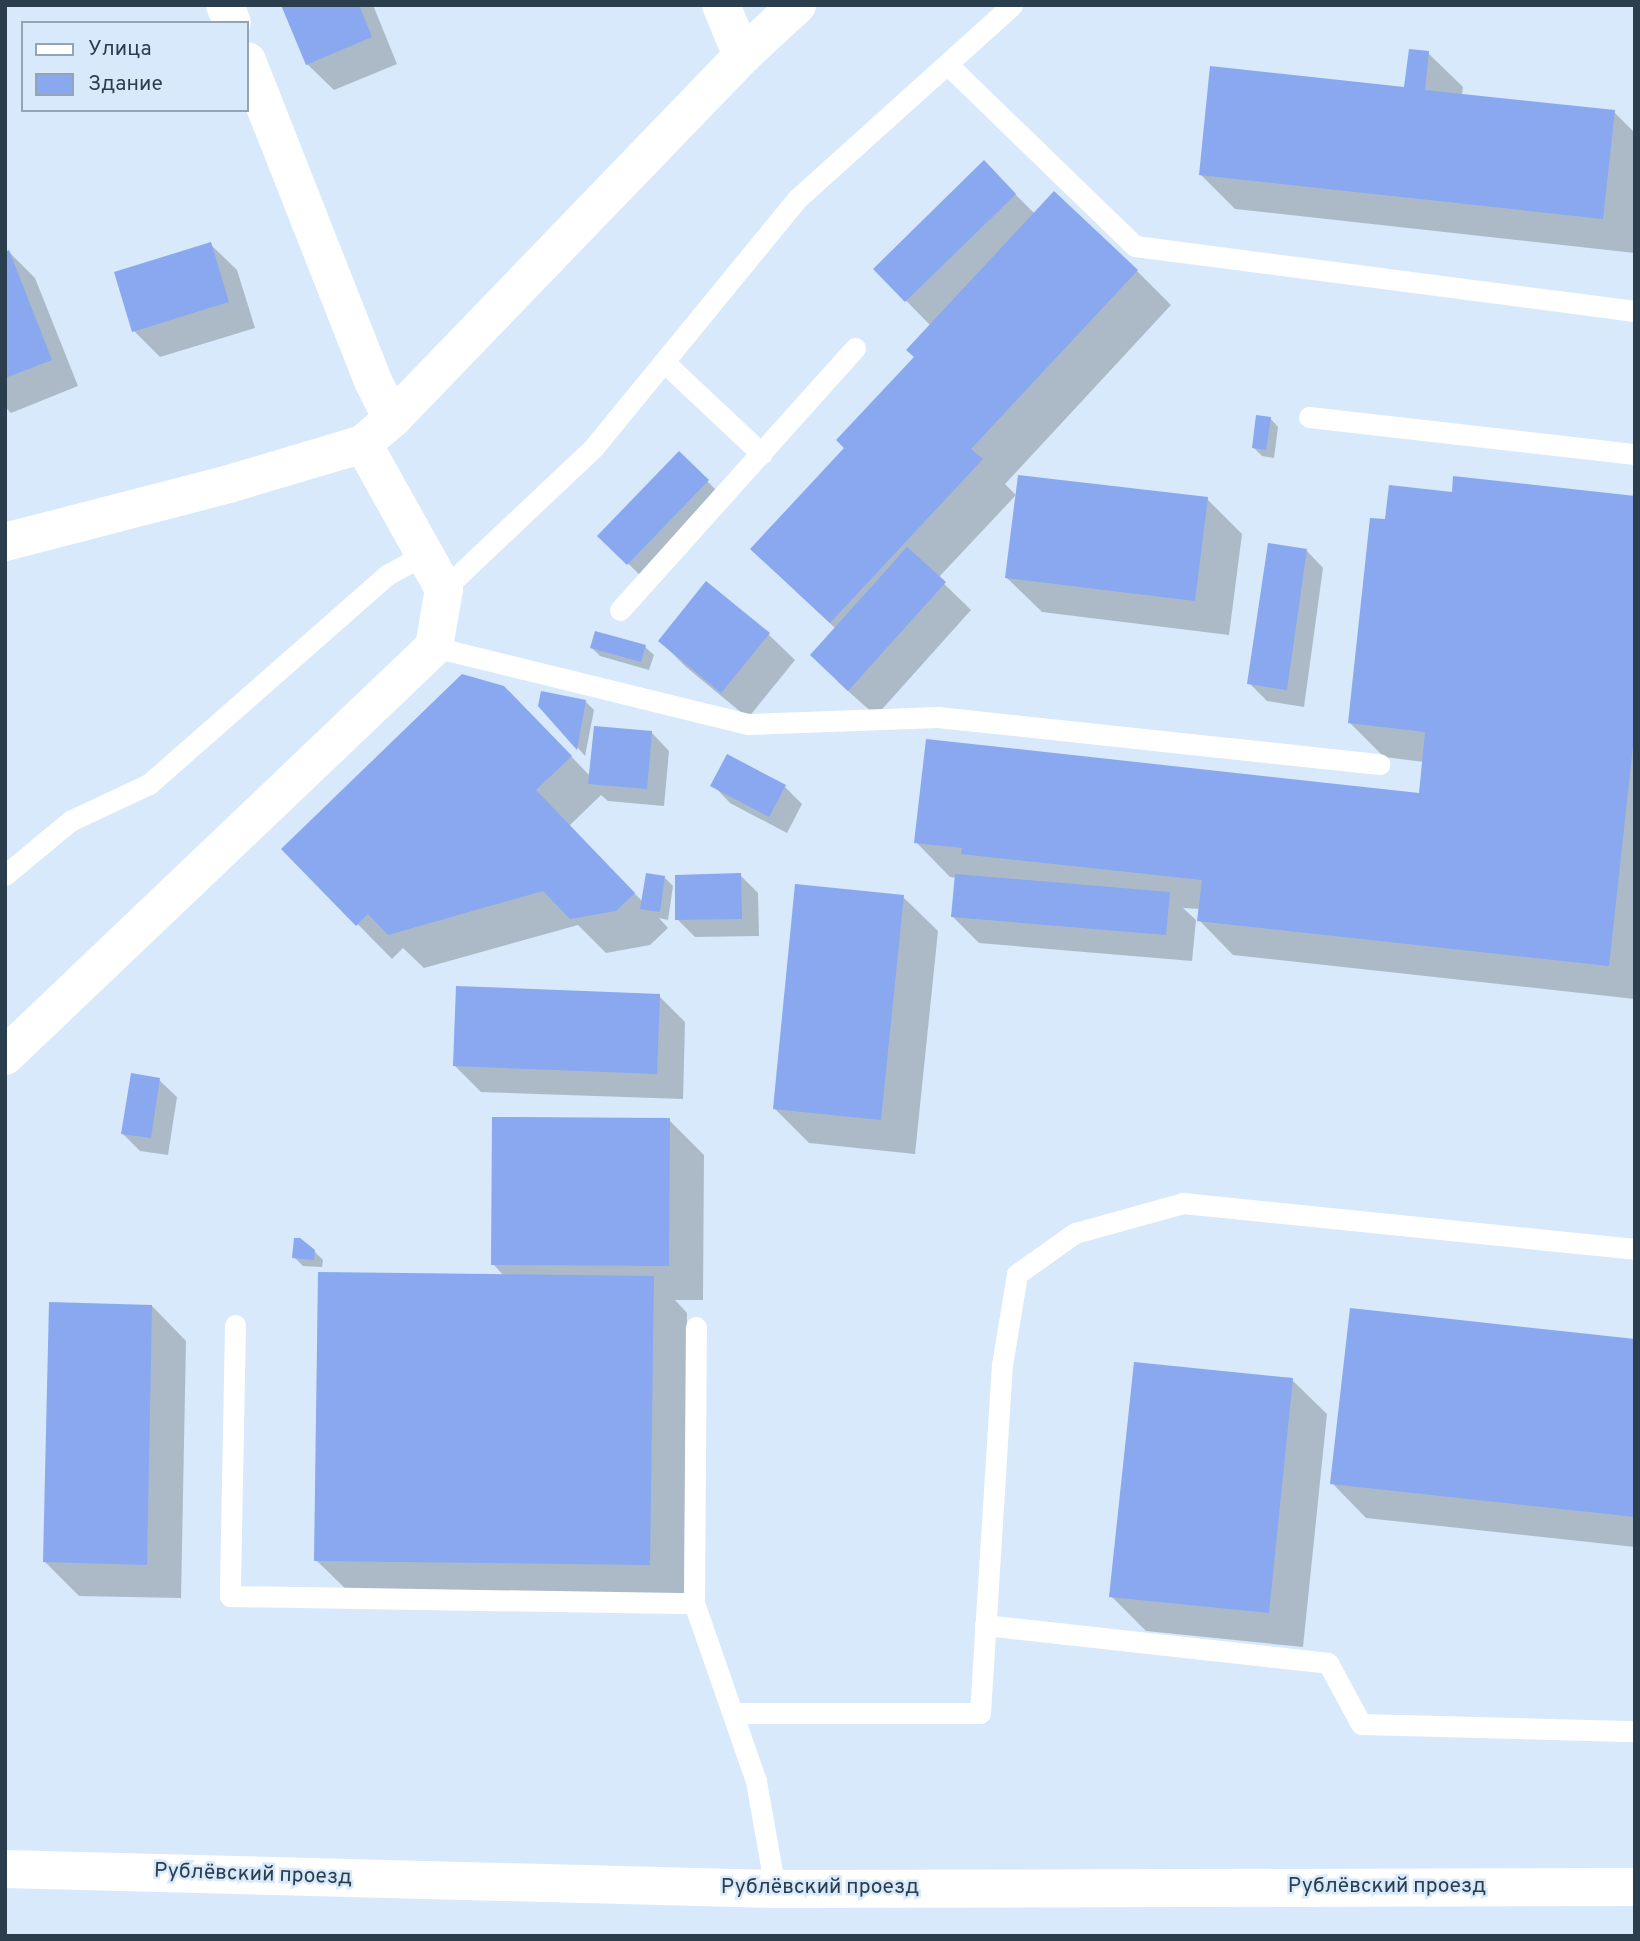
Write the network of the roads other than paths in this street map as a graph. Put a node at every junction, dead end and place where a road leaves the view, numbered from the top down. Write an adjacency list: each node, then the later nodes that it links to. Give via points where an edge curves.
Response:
1 (721, 5): 4 (street)
2 (797, 5): 4 (street)
3 (1012, 5): 6 (lane)
4 (743, 56): 11 (street)
5 (248, 64): 11 (street)
6 (947, 64): 7 (lane, via 1135,246); 9 (lane, via 798,198)
7 (1635, 310)
8 (855, 348): 13 (lane)
9 (664, 362): 13 (lane); 17 (lane, via 594,447)
10 (1309, 417): 14 (lane)
11 (392, 419): 12 (street)
12 (363, 444): 15 (street); 16 (street)
13 (762, 454): 18 (lane)
14 (1635, 454)
15 (5, 542)
16 (425, 554): 17 (street); 21 (lane, via 387,575 149,784 70,821)
17 (444, 589): 19 (street)
18 (620, 610)
19 (434, 647): 20 (lane, via 748,724 939,717); 22 (street)
20 (1380, 764)
21 (5, 876)
22 (5, 1056)
23 (1635, 1249): 27 (lane, via 1183,1203 1075,1233 1017,1275 1002,1365)
24 (235, 1325): 26 (lane, via 230,1596)
25 (696, 1327): 26 (lane)
26 (694, 1602): 28 (lane)
27 (985, 1625): 28 (lane, via 980,1713); 29 (lane, via 1328,1663 1361,1724)
28 (734, 1713): 32 (lane, via 756,1781)
29 (1635, 1731)
30 (5, 1869): 32 (street, Рублёвский проезд)
31 (1635, 1887): 32 (street, Рублёвский проезд)
32 (775, 1889)

